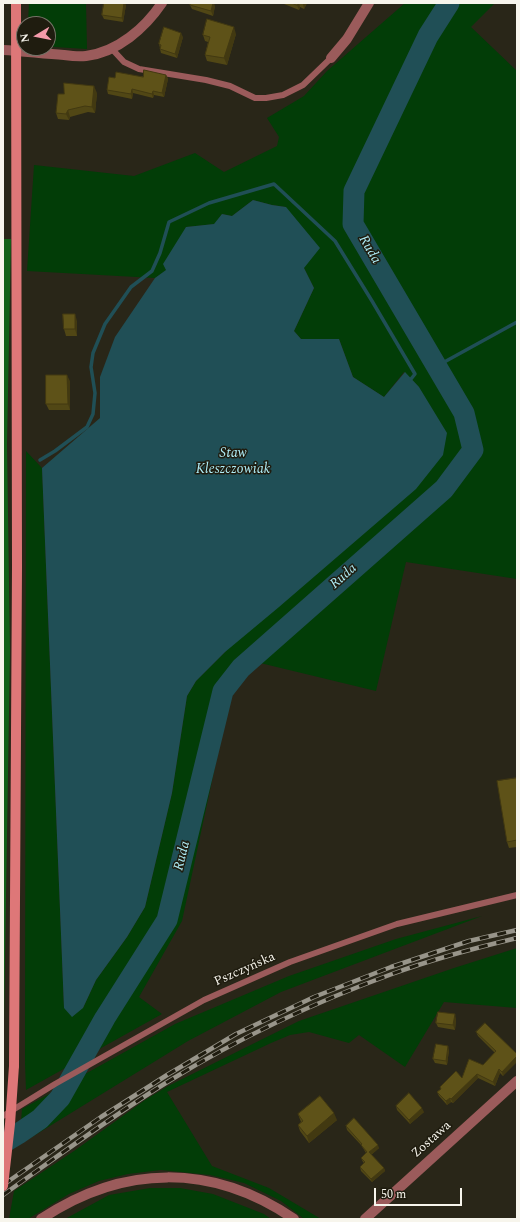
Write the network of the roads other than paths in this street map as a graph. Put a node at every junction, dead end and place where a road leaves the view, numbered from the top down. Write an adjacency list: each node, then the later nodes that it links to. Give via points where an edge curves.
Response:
1 (16, 3): 4 (main road)
2 (162, 3): 5 (street, via 137,32)
3 (369, 3): 10 (street, via 347,39)
4 (16, 16)
5 (112, 49): 8 (street, via 85,56); 10 (lane, via 124,62 139,70 206,80 230,86 255,98 283,95 303,84)
6 (3, 50): 7 (street)
7 (16, 51)
8 (56, 54)
9 (16, 56): 14 (main road, bridge, via 17,575 14,1066)
10 (331, 58)
11 (517, 895): 13 (lane, Pszczyńska, via 397,924 290,962 204,1000)
12 (517, 1081): 17 (street, Zostawa)
13 (3, 1116)
14 (3, 1186)
15 (41, 1219): 16 (street, via 100,1189 126,1182 163,1178 194,1179 223,1184 268,1202)
16 (294, 1219)
17 (365, 1219)

